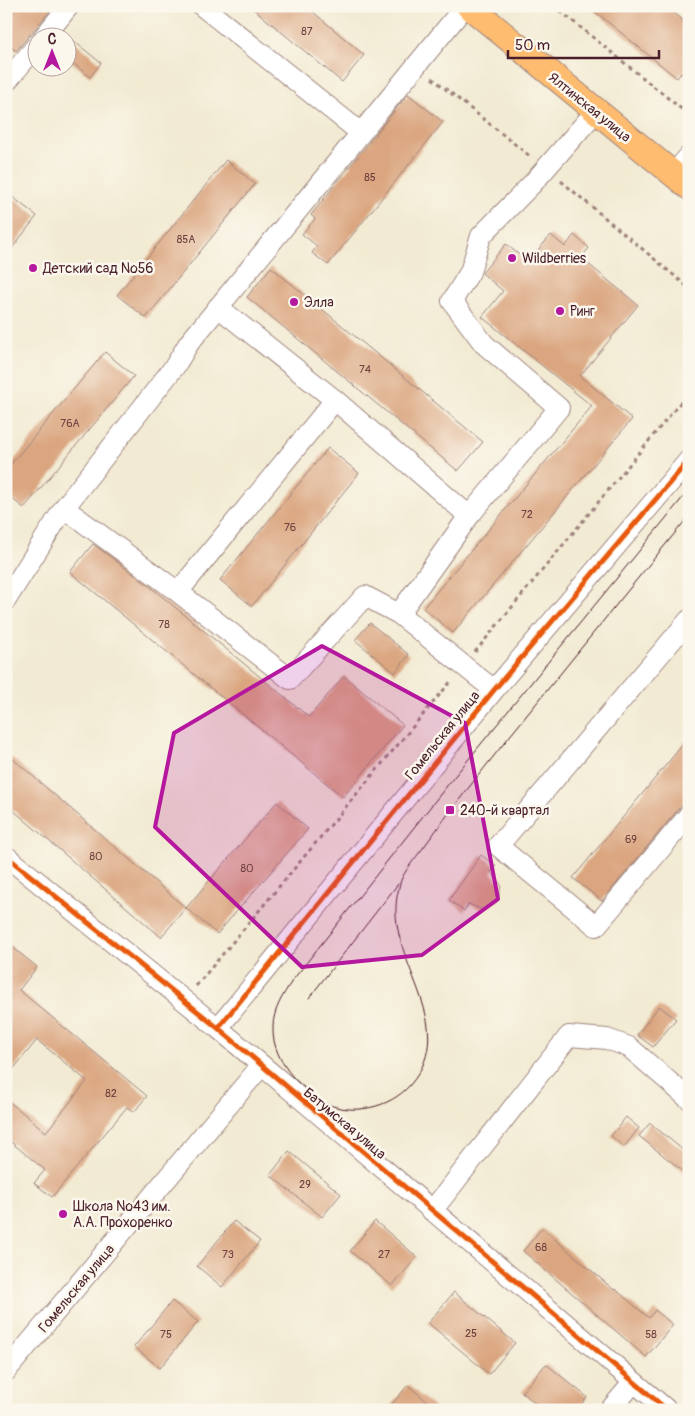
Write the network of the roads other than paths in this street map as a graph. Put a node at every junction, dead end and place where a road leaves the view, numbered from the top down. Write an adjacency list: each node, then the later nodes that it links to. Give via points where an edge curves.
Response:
1 (68, 6): 5 (street)
2 (202, 6): 9 (street)
3 (465, 6): 9 (street)
4 (469, 6): 8 (main road, Ялтинская улица)
5 (51, 28)
6 (28, 56): 7 (street)
7 (6, 82)
8 (596, 111): 10 (main road, Ялтинская улица); 15 (street, via 481,236 470,272 452,301 484,344 559,408)
9 (361, 133): 11 (street)
10 (684, 173)
11 (218, 307): 12 (street); 14 (street)
12 (334, 400): 15 (street); 16 (street)
13 (689, 460): 20 (street, Гомельская улица)
14 (64, 508): 16 (street); 17 (street)
15 (469, 516): 18 (street)
16 (178, 592): 18 (street, via 290,679 365,596)
17 (6, 600)
18 (399, 614): 20 (street)
19 (689, 620): 21 (street, via 498,846 596,926)
20 (494, 690): 23 (street, Гомельская улица)
21 (689, 815)
22 (6, 856): 23 (street, Батумская улица)
23 (218, 1028): 24 (street, Батумская улица)
24 (261, 1066): 26 (street, Батумская улица); 27 (street, Гомельская улица)
25 (689, 1099): 26 (street, via 629,1047 607,1039 569,1036)
26 (432, 1212): 28 (street, Батумская улица)
27 (6, 1371)
28 (634, 1382): 29 (street); 30 (street, Батумская улица)
29 (610, 1410)
30 (667, 1410)

